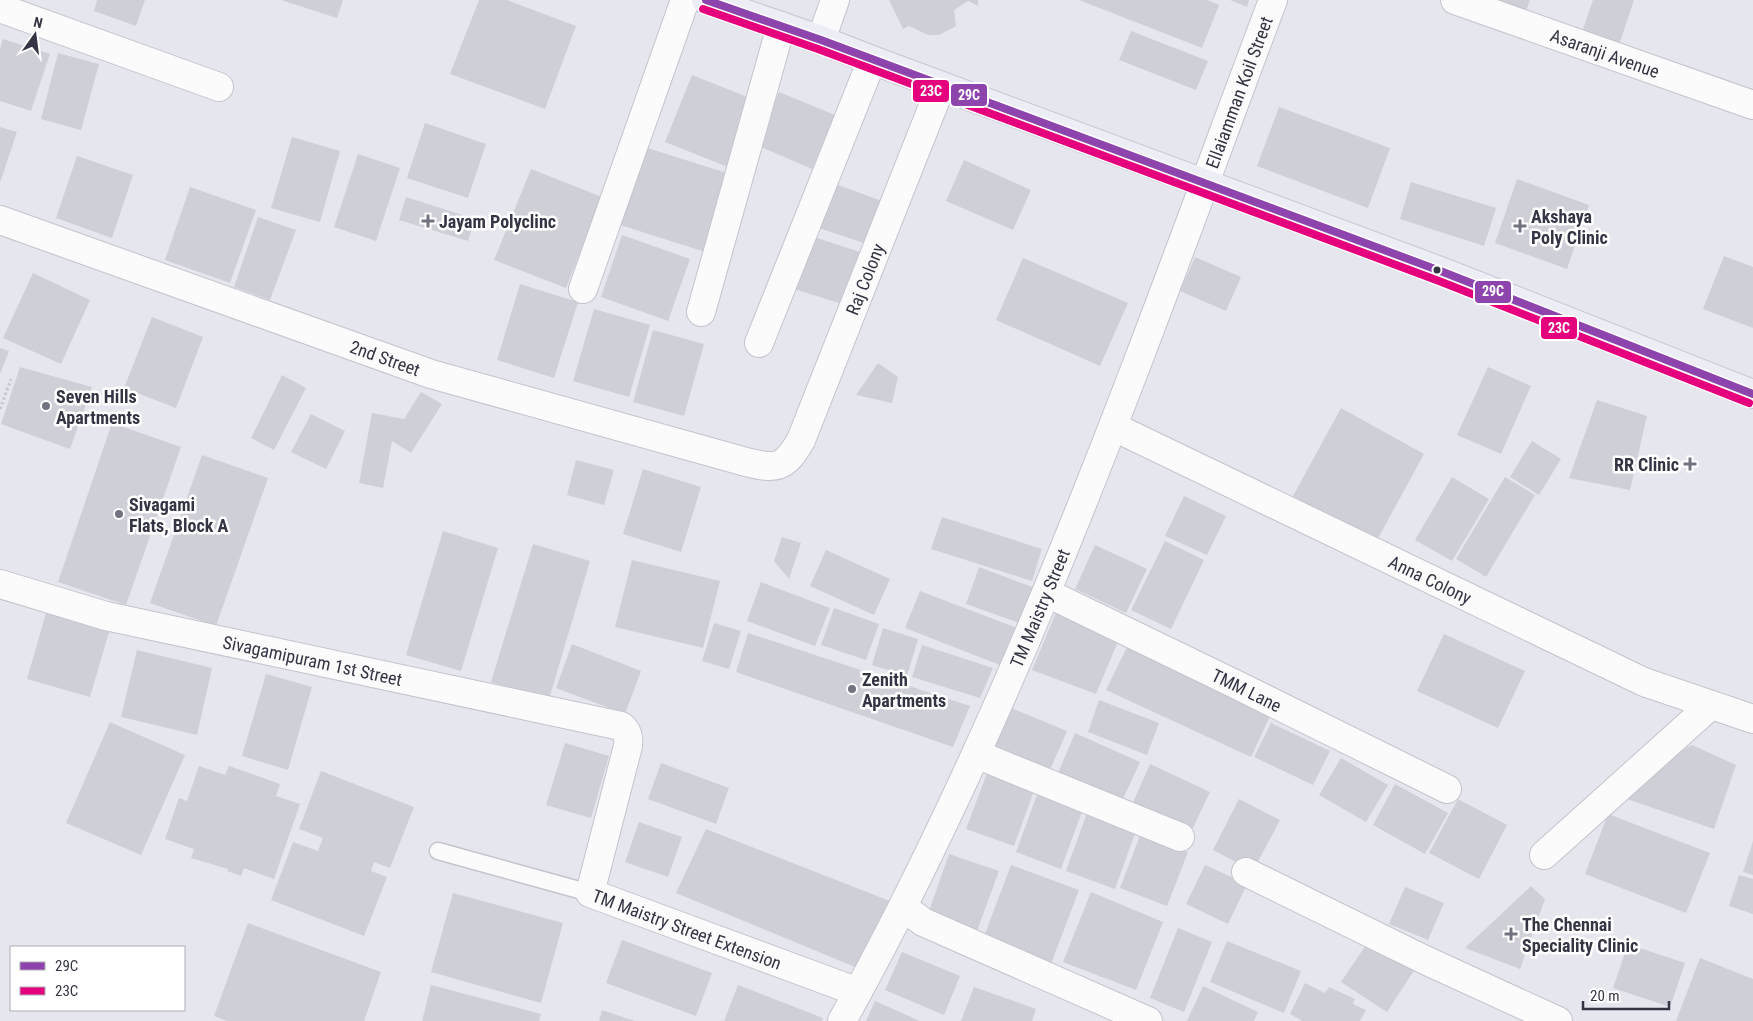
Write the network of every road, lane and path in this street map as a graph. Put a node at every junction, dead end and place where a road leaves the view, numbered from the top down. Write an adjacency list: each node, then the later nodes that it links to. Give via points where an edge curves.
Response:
1 (685, 0): 15 (street)
2 (706, 0): 7 (main road)
3 (835, 0): 8 (street)
4 (1273, 0): 13 (street, Ellaiamman Koil Street)
5 (1455, 0): 12 (street, Asaranji Avenue)
6 (0, 8): 11 (street)
7 (782, 26): 8 (main road); 16 (street)
8 (820, 40): 9 (main road)
9 (872, 60): 10 (main road); 17 (street)
10 (941, 86): 13 (main road); 22 (street, Raj Colony, via 801,440 791,457)
11 (219, 87)
12 (1753, 105)
13 (1204, 183): 19 (main road, via 1443,272); 21 (street, TM Maistry Street)
14 (0, 220): 22 (street, 2nd Street, via 430,374 746,462)
15 (583, 289)
16 (701, 312)
17 (759, 343)
18 (11, 379): 20 (path)
19 (1753, 394)
20 (0, 409)
21 (1114, 427): 24 (street, TM Maistry Street); 25 (street, Anna Colony, via 1644,682)
22 (779, 465)
23 (0, 584): 27 (street, Sivagamipuram 1st Street, via 106,616 614,723)
24 (1047, 593): 28 (street, TM Maistry Street); 29 (street, TMM Lane)
25 (1711, 704): 26 (street, Anna Colony); 32 (street)
26 (1753, 719)
27 (627, 730): 34 (street, TM Maistry Street Extension, via 628,746)
28 (976, 754): 30 (street); 35 (street, TM Maistry Street)
29 (1447, 789)
30 (1180, 837)
31 (438, 852): 34 (lane)
32 (1544, 855)
33 (1246, 872): 39 (street)
34 (590, 893): 36 (street, TM Maistry Street Extension)
35 (903, 907): 36 (street, TM Maistry Street); 38 (street, via 923,922)
36 (858, 992): 37 (street, TM Maistry Street)
37 (842, 1021)
38 (1148, 1021)
39 (1558, 1021)

